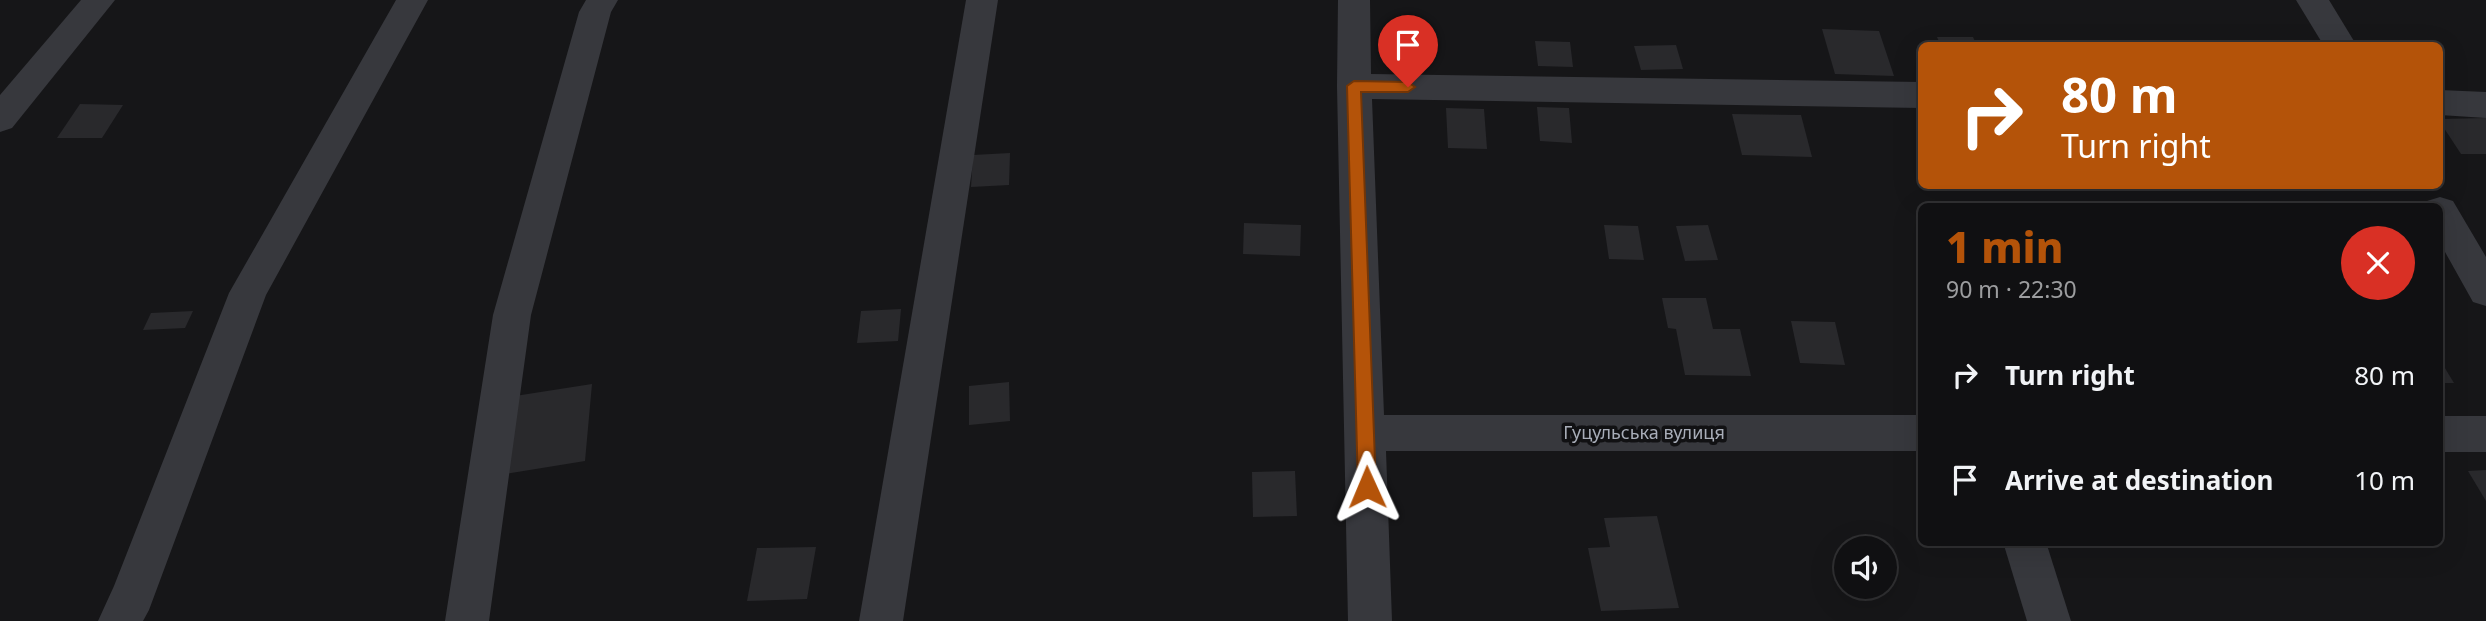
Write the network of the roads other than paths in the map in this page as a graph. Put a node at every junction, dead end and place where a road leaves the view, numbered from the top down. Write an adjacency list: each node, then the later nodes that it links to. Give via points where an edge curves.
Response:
1 (99, 0): 12 (street)
2 (412, 0): 20 (street, via 248,293)
3 (602, 0): 21 (street, via 512,315)
4 (982, 0): 22 (street)
5 (1354, 0): 8 (street)
6 (2312, 0): 7 (street)
7 (2338, 42)
8 (1354, 86): 9 (street); 15 (street)
9 (1918, 94)
10 (2443, 103): 11 (street)
11 (2486, 105)
12 (0, 119)
13 (2443, 218): 14 (street)
14 (2486, 291)
15 (1366, 433): 16 (street, Гуцульська вулиця); 23 (street)
16 (1918, 433)
17 (2443, 434): 18 (street)
18 (2486, 434)
19 (2025, 546): 24 (street)
20 (120, 621)
21 (467, 621)
22 (881, 621)
23 (1370, 621)
24 (2049, 621)

